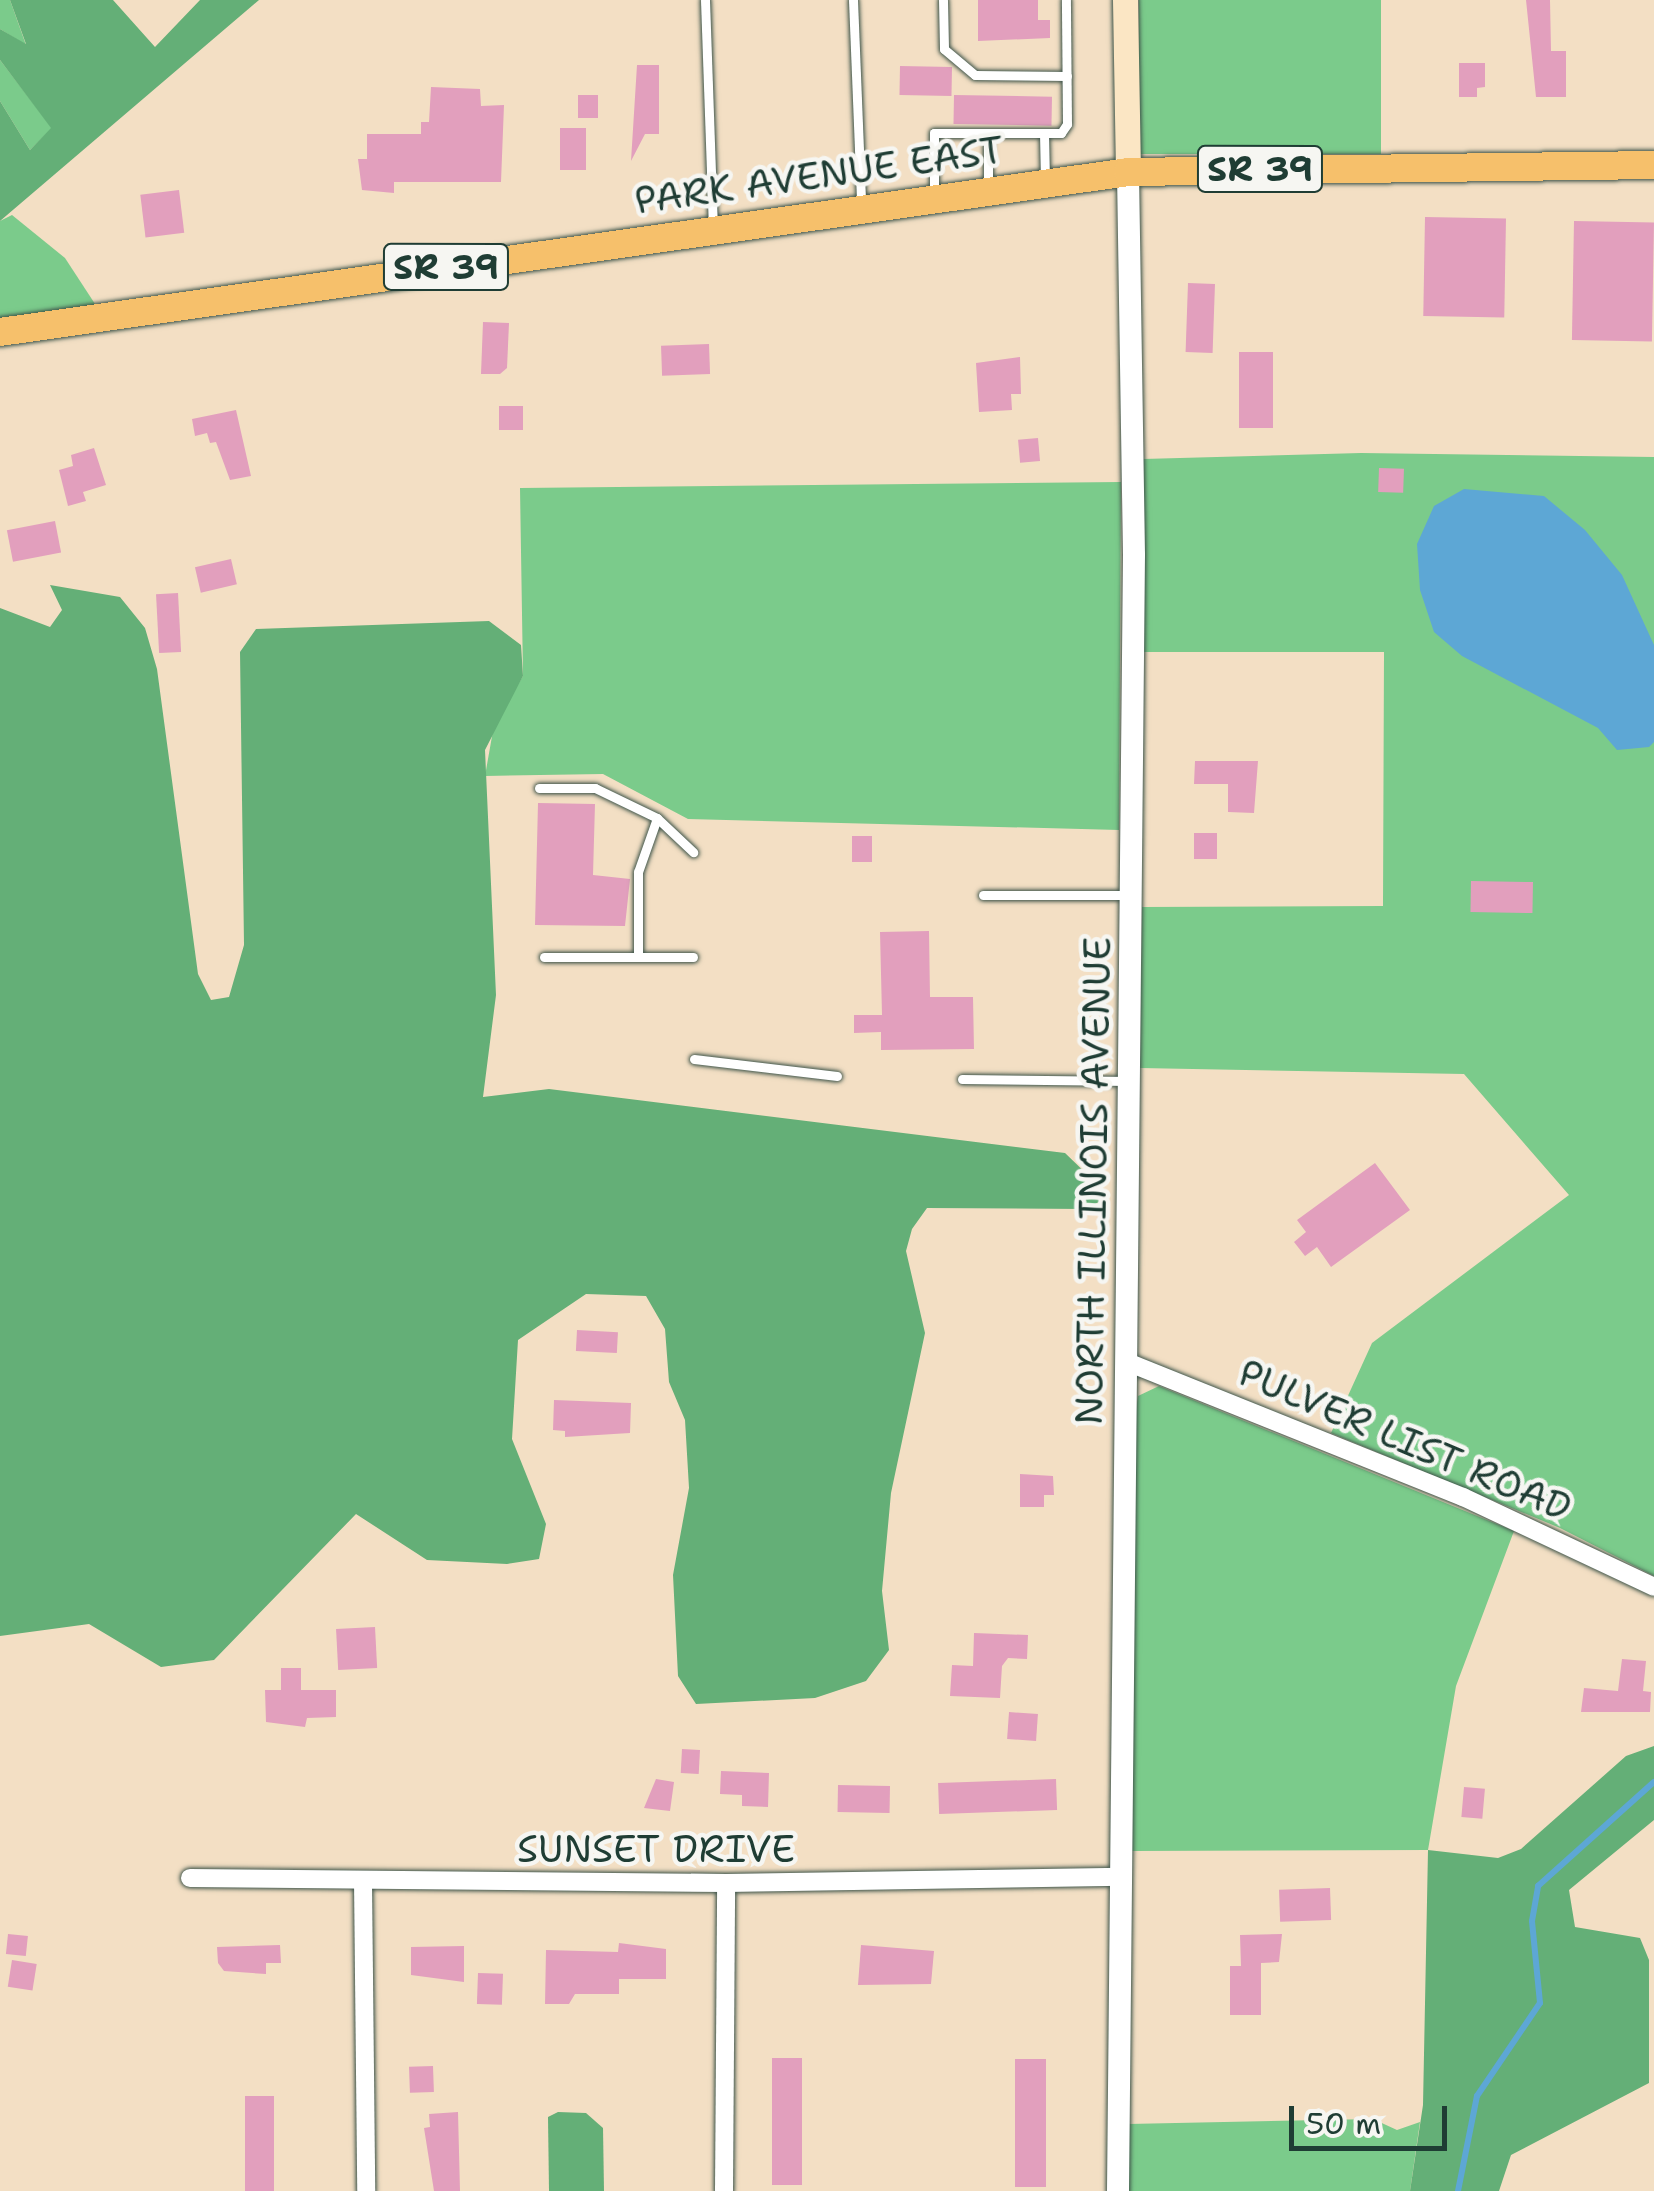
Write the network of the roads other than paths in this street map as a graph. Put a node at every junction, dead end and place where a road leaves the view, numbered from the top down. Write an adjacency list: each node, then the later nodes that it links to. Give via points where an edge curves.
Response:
1 (706, 0): 15 (lane)
2 (853, 0): 14 (lane)
3 (944, 0): 6 (lane, via 944,49 975,75)
4 (1066, 0): 6 (lane)
5 (1125, 0): 10 (main road)
6 (1067, 76): 8 (lane, via 1067,124 1061,133)
7 (988, 133): 8 (lane); 12 (lane); 13 (lane, via 934,133)
8 (1044, 133): 11 (lane)
9 (1654, 165): 10 (main road, PARK AVENUE EAST / SR 39)
10 (1128, 172): 11 (main road, PARK AVENUE EAST / SR 39); 21 (street, NORTH ILLINOIS AVENUE)
11 (1045, 182): 12 (main road, PARK AVENUE EAST / SR 39)
12 (988, 190): 13 (main road, PARK AVENUE EAST / SR 39)
13 (934, 196): 14 (main road, PARK AVENUE EAST / SR 39)
14 (861, 206): 15 (main road, PARK AVENUE EAST / SR 39)
15 (713, 226): 16 (main road, PARK AVENUE EAST / SR 39)
16 (0, 332)
17 (539, 788): 18 (lane, via 596,788)
18 (657, 818): 19 (lane); 23 (lane, via 638,872)
19 (693, 852)
20 (983, 895): 21 (lane)
21 (1130, 895): 28 (street, NORTH ILLINOIS AVENUE)
22 (544, 957): 23 (lane)
23 (638, 957): 24 (lane)
24 (694, 957)
25 (694, 1059): 26 (lane)
26 (837, 1076)
27 (962, 1079): 28 (lane)
28 (1129, 1082): 29 (street, NORTH ILLINOIS AVENUE)
29 (1128, 1362): 30 (street, PULVER LIST ROAD, via 1463,1497); 31 (street, NORTH ILLINOIS AVENUE)
30 (1654, 1587)
31 (1122, 1877): 34 (street, SUNSET DRIVE); 37 (street, NORTH ILLINOIS AVENUE)
32 (190, 1878): 33 (street, SUNSET DRIVE)
33 (364, 1881): 34 (street, SUNSET DRIVE); 35 (street)
34 (726, 1882): 36 (street)
35 (366, 2191)
36 (724, 2191)
37 (1118, 2191)

